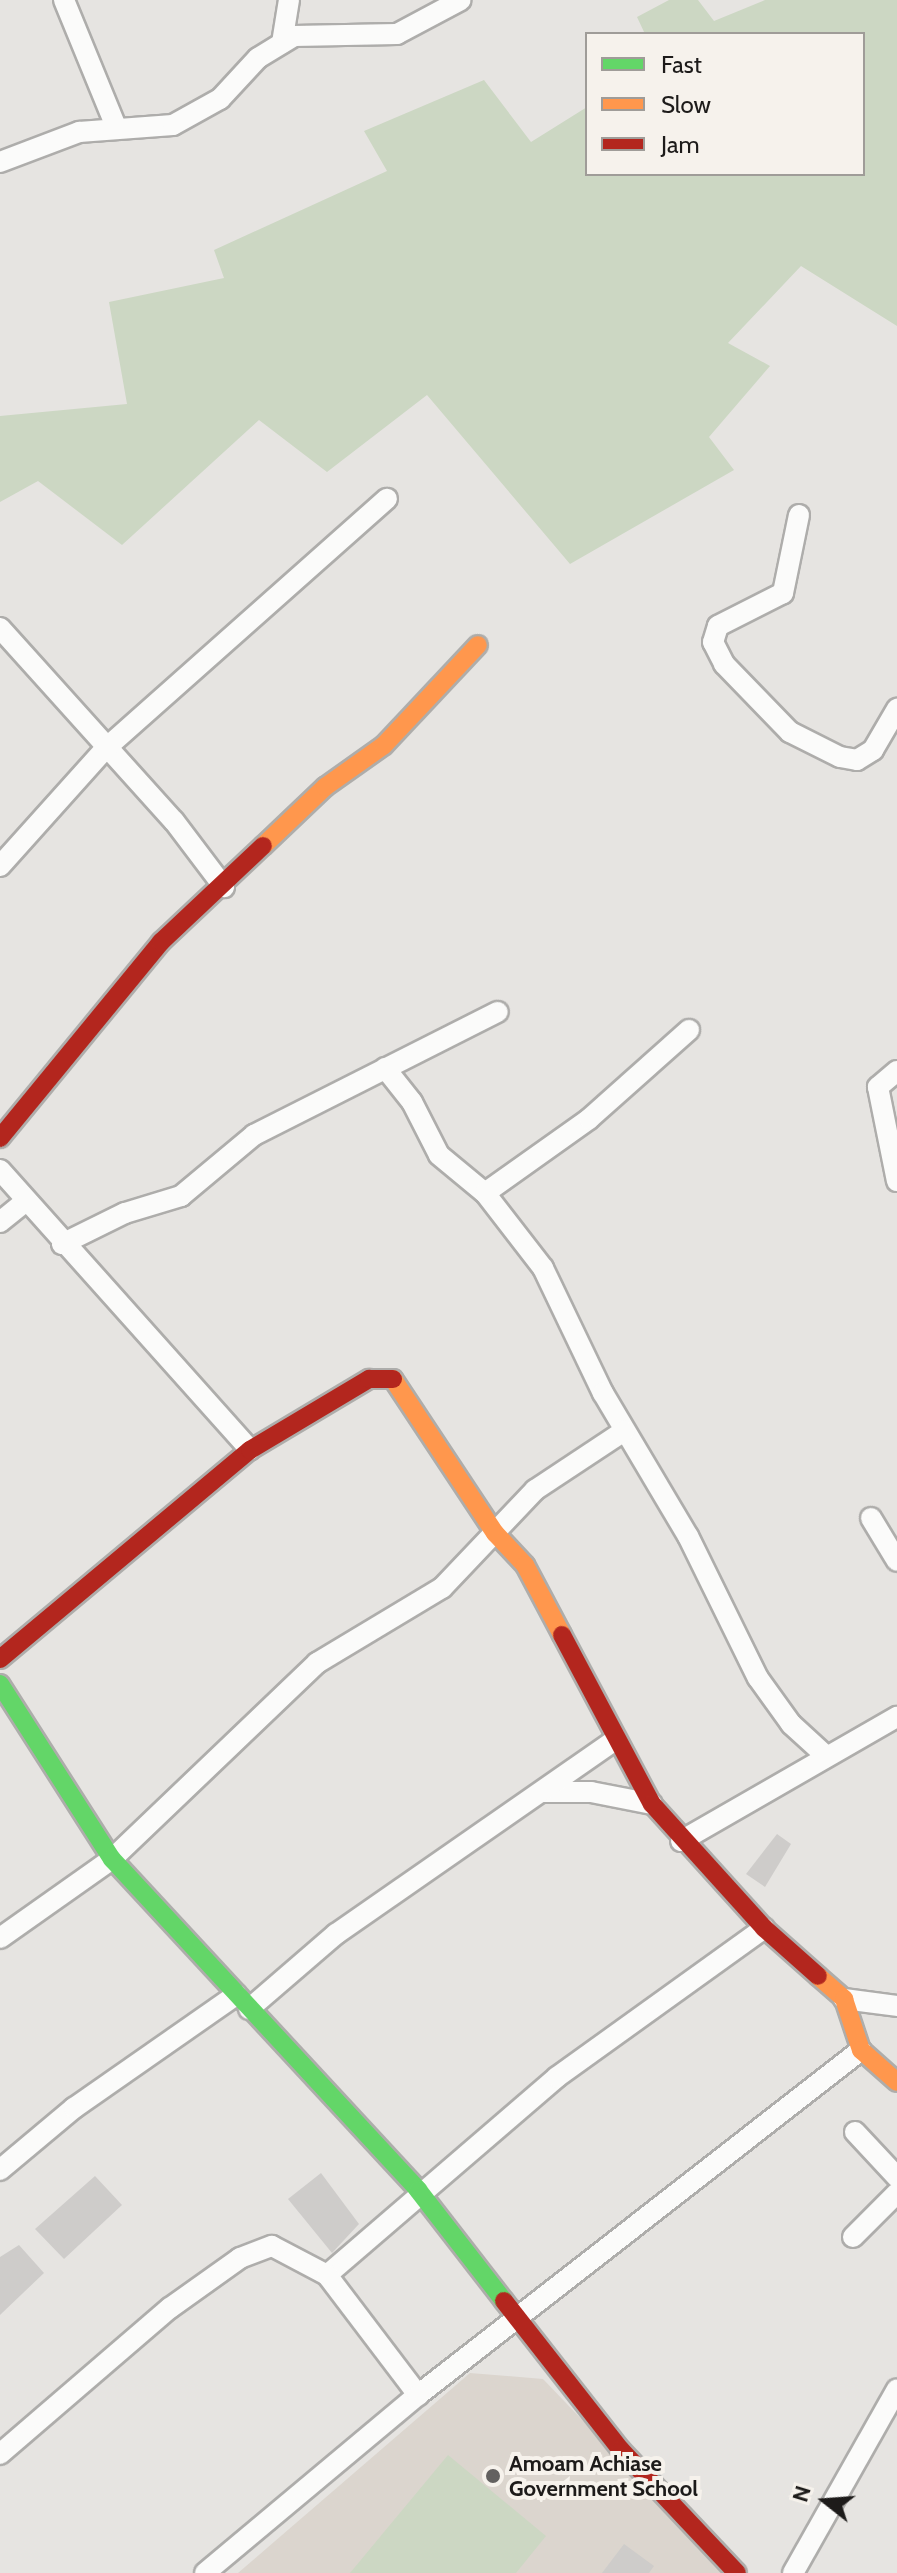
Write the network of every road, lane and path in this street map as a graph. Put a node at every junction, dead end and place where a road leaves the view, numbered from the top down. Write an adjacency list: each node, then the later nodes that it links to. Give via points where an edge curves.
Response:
1 (64, 0): 5 (street)
2 (289, 0): 4 (street)
3 (461, 0): 4 (street, via 397,34 342,33)
4 (282, 43): 5 (street, via 196,116 173,125)
5 (116, 127): 6 (street, via 79,132)
6 (0, 162)
7 (387, 499): 12 (street)
8 (799, 515): 11 (street, via 783,593 718,626 713,642 724,664 790,732 840,757 857,760 873,750)
9 (0, 628): 12 (street)
10 (478, 645): 14 (street, via 384,745 325,787)
11 (897, 709)
12 (105, 749): 13 (street); 14 (street, via 174,821)
13 (0, 866)
14 (224, 887): 19 (street, via 161,942)
15 (498, 1012): 17 (street)
16 (689, 1030): 22 (street, via 589,1119)
17 (385, 1068): 22 (street, via 412,1102 439,1155); 25 (street, via 254,1135 203,1184)
18 (897, 1071): 21 (street, via 878,1087)
19 (0, 1138)
20 (0, 1170): 23 (street)
21 (897, 1181)
22 (485, 1193): 26 (street, via 543,1268)
23 (25, 1202): 24 (street); 25 (street)
24 (0, 1222)
25 (62, 1244): 27 (street)
26 (624, 1431): 29 (street, via 535,1490); 36 (street, via 688,1536 758,1678 791,1724)
27 (250, 1450): 29 (street, via 369,1379 388,1375 404,1388); 31 (street)
28 (871, 1518): 30 (street)
29 (495, 1533): 35 (street, via 525,1565); 40 (street, via 442,1588 317,1663)
30 (897, 1561)
31 (0, 1659)
32 (0, 1684): 33 (street)
33 (6, 1709): 40 (street)
34 (897, 1717): 36 (street)
35 (615, 1740): 37 (street); 38 (street)
36 (824, 1754): 39 (street)
37 (537, 1792): 38 (street, via 591,1792); 44 (street)
38 (652, 1804): 39 (street)
39 (681, 1841): 41 (street)
40 (112, 1859): 42 (street); 44 (street)
41 (764, 1928): 43 (street); 51 (street, via 654,2001)
42 (0, 1938)
43 (844, 1999): 45 (street); 46 (street)
44 (242, 2002): 49 (street, via 74,2108); 51 (street)
45 (897, 2006)
46 (861, 2050): 47 (street); 55 (street)
47 (897, 2082)
48 (855, 2132): 50 (street)
49 (0, 2170)
50 (897, 2177)
51 (418, 2190): 54 (street); 55 (street)
52 (897, 2193): 53 (street)
53 (853, 2237)
54 (327, 2275): 57 (street); 58 (street, via 305,2258 272,2246 240,2258 96,2368)
55 (517, 2318): 57 (street); 60 (street, via 621,2450)
56 (897, 2389): 61 (street)
57 (418, 2395): 59 (street)
58 (0, 2454)
59 (205, 2573)
60 (737, 2573)
61 (793, 2573)

